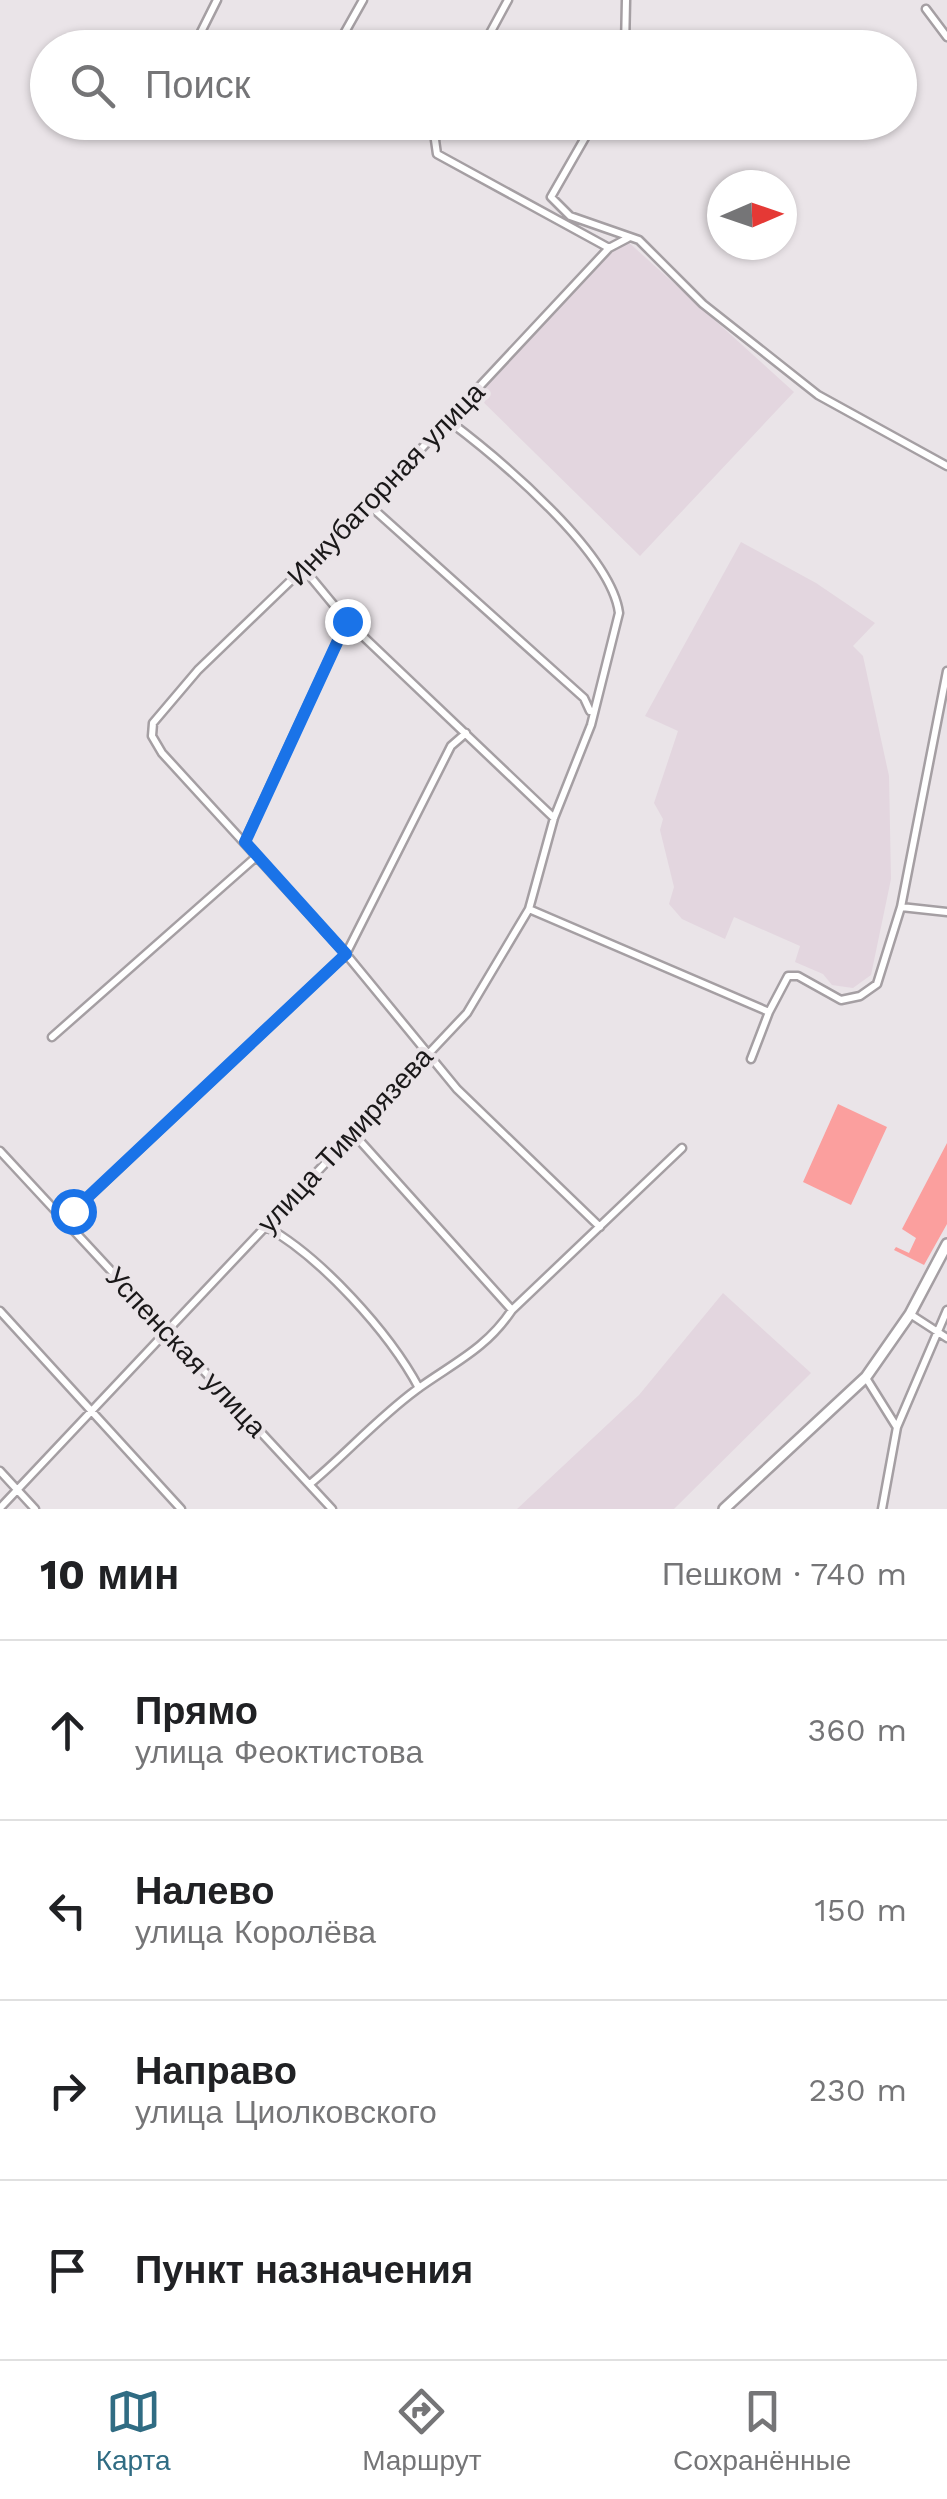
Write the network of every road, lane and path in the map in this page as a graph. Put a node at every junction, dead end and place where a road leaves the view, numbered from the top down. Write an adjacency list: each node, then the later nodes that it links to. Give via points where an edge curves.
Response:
1 (216, 0): 6 (street)
2 (363, 0): 7 (street)
3 (508, 0): 8 (street)
4 (626, 0): 9 (street)
5 (926, 10): 10 (street)
6 (202, 30)
7 (346, 30)
8 (492, 30)
9 (625, 30)
10 (947, 37)
11 (436, 140): 14 (street, via 437,154)
12 (584, 140): 13 (street, via 551,198 570,216)
13 (628, 238): 14 (street, Инкубаторная улица); 16 (street, via 639,240 703,304 818,396)
14 (609, 248): 15 (street, Инкубаторная улица)
15 (449, 421): 17 (street, Инкубаторная улица); 21 (street, улица Тимирязева, via 535,496 617,595 619,612)
16 (947, 466)
17 (369, 506): 18 (street, Инкубаторная улица); 21 (street, via 584,698)
18 (304, 569): 19 (street); 24 (street, Инкубаторная улица, via 153,723 162,753)
19 (347, 621): 22 (street); 24 (street)
20 (947, 671): 26 (street)
21 (591, 712): 23 (street, улица Тимирязева)
22 (466, 733): 23 (street); 29 (street, via 451,746)
23 (554, 818): 27 (street, улица Тимирязева)
24 (245, 842): 25 (street)
25 (256, 856): 29 (street); 31 (street)
26 (901, 908): 28 (street); 30 (street, via 877,984 841,1000 788,976)
27 (529, 909): 30 (street); 32 (street, улица Тимирязева, via 467,1012)
28 (947, 912)
29 (346, 954): 32 (street); 37 (street)
30 (769, 1012): 33 (street)
31 (52, 1036)
32 (426, 1051): 34 (street, улица Тимирязева); 39 (street)
33 (751, 1059)
34 (352, 1132): 38 (street, улица Тимирязева); 41 (street)
35 (682, 1148): 39 (street)
36 (0, 1151): 37 (street, Успенская улица)
37 (64, 1219): 45 (street, Успенская улица)
38 (265, 1226): 45 (street, улица Тимирязева); 49 (street, via 297,1244 403,1358)
39 (600, 1226): 41 (street)
40 (947, 1244): 44 (main road)
41 (512, 1310): 49 (street, via 446,1374)
42 (947, 1310): 46 (street)
43 (0, 1311): 50 (street)
44 (910, 1314): 46 (street); 48 (main road)
45 (168, 1331): 50 (street, улица Тимирязева); 53 (street, Успенская улица)
46 (936, 1331): 47 (street); 51 (street)
47 (947, 1338)
48 (866, 1377): 51 (street); 59 (main road)
49 (419, 1388): 53 (street)
50 (92, 1412): 54 (street, улица Тимирязева); 57 (street)
51 (896, 1428): 60 (street)
52 (0, 1471): 54 (street)
53 (310, 1484): 58 (street, Успенская улица)
54 (18, 1490): 55 (street, улица Тимирязева); 56 (street)
55 (0, 1508)
56 (35, 1509)
57 (181, 1509)
58 (332, 1509)
59 (724, 1509)
60 (882, 1509)

